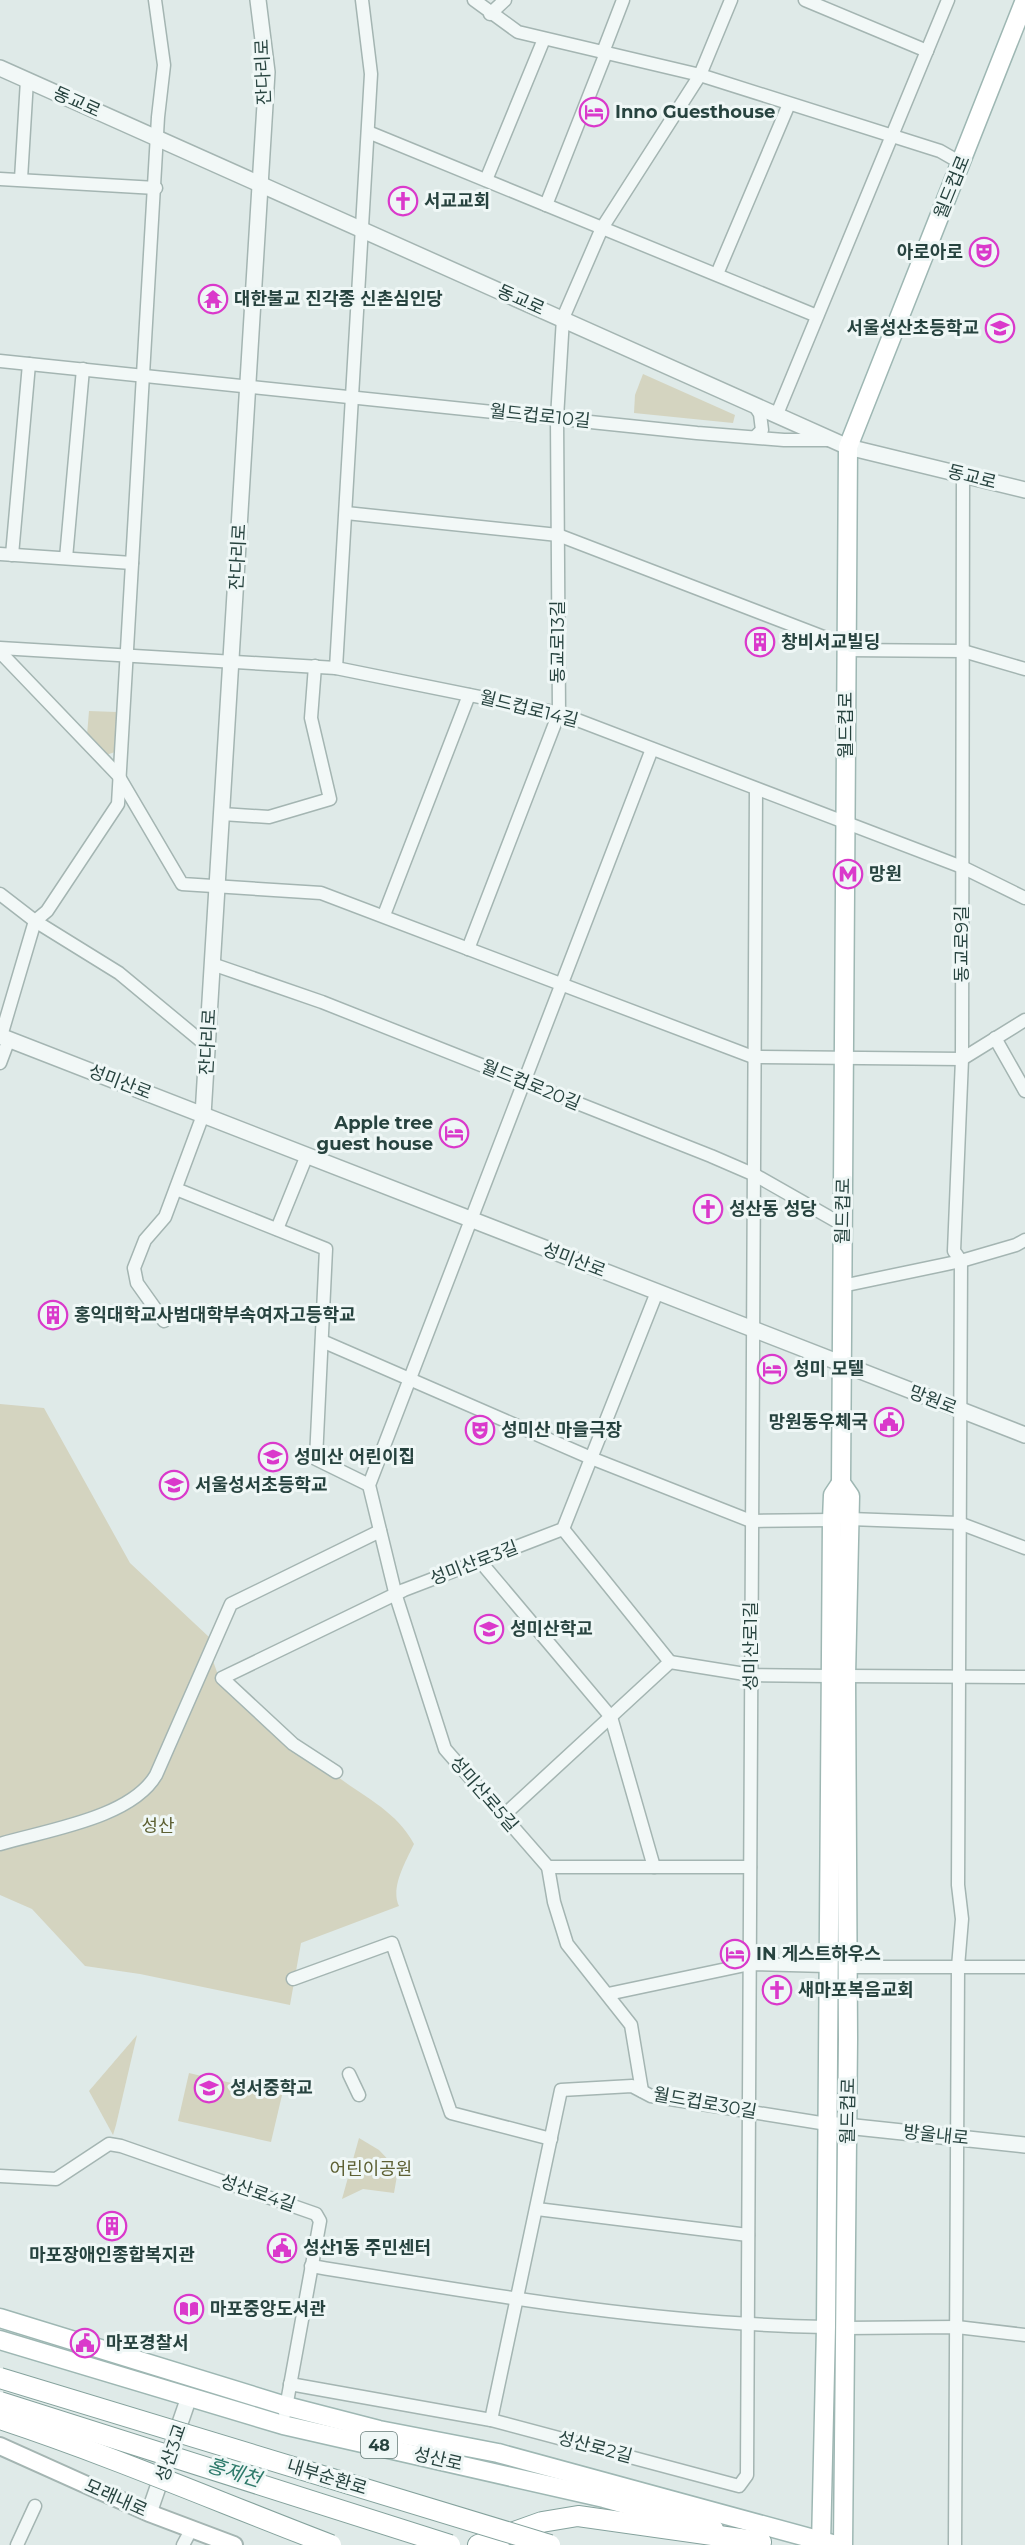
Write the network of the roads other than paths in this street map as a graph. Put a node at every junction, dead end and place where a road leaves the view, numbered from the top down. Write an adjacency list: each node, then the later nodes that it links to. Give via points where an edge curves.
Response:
1 (155, 0): 21 (street, via 164,64)
2 (258, 0): 26 (street, 잔다리로, via 267,72)
3 (362, 0): 19 (street, via 371,74)
4 (474, 0): 11 (street)
5 (505, 0): 11 (street)
6 (624, 0): 14 (street)
7 (731, 0): 16 (street, 동교로13길)
8 (805, 0): 13 (street)
9 (948, 0): 13 (street)
10 (1025, 0): 22 (main road, 월드컵로)
11 (490, 14): 12 (street, via 518,32)
12 (544, 39): 14 (street); 25 (street)
13 (927, 51): 20 (street)
14 (603, 52): 16 (street); 28 (street, via 604,58)
15 (0, 68): 17 (street, 동교로)
16 (700, 75): 18 (street); 30 (street, 동교로13길)
17 (27, 80): 21 (street, 동교로); 24 (street, 동교로)
18 (789, 104): 20 (street); 31 (street)
19 (368, 132): 25 (street); 29 (street)
20 (892, 136): 22 (street, via 940,151); 32 (street)
21 (159, 138): 26 (street, 동교로); 27 (street)
22 (961, 163): 44 (main road, 월드컵로)
23 (0, 178): 24 (street)
24 (21, 179): 27 (street)
25 (486, 180): 28 (street)
26 (261, 183): 29 (street, 동교로); 38 (street, 잔다리로)
27 (156, 188): 37 (street)
28 (546, 205): 30 (street)
29 (363, 228): 33 (street, 동교로); 39 (street)
30 (602, 228): 31 (street); 33 (street, 동교로13길)
31 (717, 274): 32 (street)
32 (817, 316): 41 (street)
33 (563, 318): 40 (street, 동교로); 42 (street, 동교로13길)
34 (0, 361): 35 (street, 월드컵로10길)
35 (29, 364): 36 (street, 월드컵로10길); 49 (street)
36 (83, 369): 37 (street, 월드컵로10길); 50 (street)
37 (145, 378): 38 (street, 월드컵로10길); 51 (street)
38 (247, 388): 39 (street, 월드컵로10길); 57 (street, 잔다리로)
39 (353, 396): 42 (street, 월드컵로10길); 47 (street)
40 (755, 406): 41 (street, 동교로); 43 (street, via 762,422 762,430)
41 (777, 414): 44 (street, 동교로)
42 (557, 418): 43 (street, 월드컵로10길); 48 (street, 동교로13길)
43 (756, 436): 44 (street, 월드컵로10길)
44 (840, 443): 45 (street, 동교로); 53 (main road, 월드컵로)
45 (963, 475): 46 (street, 동교로); 54 (street, 동교로9길)
46 (1025, 490)
47 (346, 513): 48 (street); 59 (street)
48 (558, 536): 53 (street); 62 (street, 동교로13길)
49 (6, 555): 50 (street)
50 (66, 558): 51 (street)
51 (132, 563): 56 (street)
52 (0, 648): 56 (street, 월드컵로14길)
53 (847, 648): 54 (street); 67 (main road, 월드컵로)
54 (963, 651): 60 (street); 68 (street, 동교로9길)
55 (0, 652): 64 (street)
56 (127, 656): 57 (street, 월드컵로14길); 64 (street)
57 (232, 660): 58 (street, 월드컵로14길); 66 (street, 잔다리로)
58 (315, 666): 59 (street, 월드컵로14길); 66 (street, via 311,718 330,799 269,817)
59 (336, 668): 61 (street, 월드컵로14길)
60 (1025, 669)
61 (469, 695): 62 (street, 월드컵로14길); 72 (street)
62 (558, 713): 63 (street, 월드컵로14길); 74 (street, 동교로13길)
63 (652, 749): 65 (street, 월드컵로14길); 76 (street)
64 (118, 776): 69 (street, via 182,884); 73 (street, via 118,804 47,911)
65 (756, 789): 67 (street, 월드컵로14길); 81 (street, 성미산로1길)
66 (222, 814): 69 (street, 잔다리로)
67 (846, 824): 68 (street, 월드컵로14길); 82 (main road, 월드컵로)
68 (962, 867): 71 (street, 월드컵로14길); 83 (street, 동교로9길)
69 (218, 886): 72 (street, via 321,893); 75 (street, 잔다리로)
70 (0, 894): 73 (street)
71 (1025, 898)
72 (384, 915): 74 (street)
73 (35, 921): 78 (street); 80 (street, via 119,973)
74 (468, 949): 76 (street)
75 (212, 964): 80 (street, 잔다리로); 85 (street, 월드컵로20길, via 331,1005)
76 (562, 985): 81 (street); 85 (street)
77 (1025, 1020): 79 (street)
78 (3, 1037): 84 (street); 87 (street, 성미산로)
79 (995, 1038): 83 (street); 86 (street)
80 (207, 1046): 87 (street, 잔다리로)
81 (753, 1057): 82 (street); 89 (street, 성미산로1길)
82 (845, 1059): 83 (street); 92 (main road, 월드컵로)
83 (962, 1059): 95 (street, 동교로9길, via 954,1251)
84 (0, 1063)
85 (525, 1083): 89 (street, 월드컵로20길); 91 (street)
86 (1025, 1091)
87 (203, 1115): 88 (street, 성미산로); 90 (street)
88 (307, 1155): 91 (street, 성미산로); 93 (street)
89 (755, 1175): 92 (street, 월드컵로20길); 99 (street, 성미산로1길)
90 (176, 1189): 93 (street); 98 (street, via 165,1217 144,1240 134,1268 136,1284)
91 (472, 1221): 97 (street, 성미산로); 102 (street)
92 (843, 1225): 96 (main road, 월드컵로)
93 (277, 1229): 100 (street, via 326,1249)
94 (1025, 1239): 95 (street)
95 (961, 1261): 96 (street); 103 (street, 동교로9길)
96 (842, 1286): 101 (main road, 월드컵로)
97 (657, 1292): 99 (street, 성미산로); 105 (street)
98 (164, 1321)
99 (752, 1328): 101 (street, 성미산로); 108 (street, 성미산로1길)
100 (322, 1341): 102 (street); 106 (street, via 316,1458)
101 (842, 1364): 103 (street, 망원로); 107 (main road, 월드컵로, via 841,1483 850,1496)
102 (411, 1380): 105 (street); 106 (street)
103 (959, 1410): 104 (street, 망원로); 109 (street, 동교로9길)
104 (1025, 1435)
105 (591, 1458): 108 (street); 110 (street)
106 (369, 1485): 111 (street, 성미산로5길)
107 (841, 1520): 108 (street); 109 (street); 117 (main road, 월드컵로)
108 (751, 1521): 116 (street, 성미산로1길)
109 (959, 1522): 112 (street); 118 (street, 동교로9길)
110 (563, 1529): 113 (street, 성미산로3길); 115 (street)
111 (380, 1531): 114 (street, 성미산로5길); 123 (street, via 231,1604 149,1787 130,1803)
112 (1025, 1548)
113 (479, 1560): 114 (street, 성미산로3길); 120 (street)
114 (396, 1596): 121 (street, 성미산로3길, via 222,1677 293,1744); 122 (street, 성미산로5길, via 445,1749)
115 (670, 1662): 116 (street); 120 (street)
116 (751, 1675): 117 (street); 126 (street, 성미산로1길)
117 (838, 1676): 118 (street); 128 (main road, 월드컵로); 131 (main road, 월드컵로)
118 (959, 1676): 119 (street); 130 (street, 동교로9길, via 958,1885 962,1919)
119 (1025, 1677)
120 (611, 1717): 122 (street); 125 (street)
121 (336, 1772)
122 (503, 1816): 124 (street, 성미산로5길)
123 (0, 1844)
124 (548, 1867): 125 (street); 133 (street, via 567,1944)
125 (654, 1867): 126 (street)
126 (750, 1867): 127 (street, 성미산로1길)
127 (750, 1964): 128 (street); 133 (street); 139 (street, 성미산로1길)
128 (827, 1966): 134 (main road, 월드컵로)
129 (1025, 1966): 130 (street)
130 (958, 1967): 131 (street); 142 (street, 동교로9길)
131 (848, 1968): 135 (main road, 월드컵로)
132 (292, 1978): 143 (street, via 392,1943 451,2113)
133 (608, 1994): 137 (street, via 631,2025)
134 (828, 2056): 135 (main road); 140 (main road, 월드컵로)
135 (848, 2056): 141 (main road, 월드컵로)
136 (349, 2074): 138 (street)
137 (642, 2091): 139 (street, 월드컵로30길, via 651,2096); 143 (street, 월드컵로30길, via 632,2086 561,2090)
138 (359, 2095)
139 (749, 2111): 140 (street, 월드컵로30길); 149 (street, 성미산로1길)
140 (827, 2124): 141 (street, 월드컵로30길); 147 (main road, 월드컵로)
141 (848, 2126): 142 (street, 방울내로); 146 (main road, 월드컵로)
142 (957, 2137): 144 (street, 방울내로); 155 (street, 동교로9길)
143 (551, 2139): 148 (street, 월드컵로30길)
144 (1025, 2145)
145 (0, 2176): 150 (street, 성산로4길, via 56,2179 109,2144 121,2146 316,2214 320,2222)
146 (847, 2182): 147 (main road); 156 (main road, 월드컵로)
147 (826, 2183): 154 (main road, 월드컵로)
148 (537, 2209): 149 (street); 151 (street, 월드컵로30길)
149 (748, 2235): 153 (street, 성미산로1길)
150 (311, 2266): 151 (street); 160 (street, 성산로4길)
151 (518, 2300): 153 (street); 165 (street, 월드컵로30길)
152 (0, 2318): 163 (main road)
153 (748, 2326): 154 (street); 165 (street, 성산로2길, via 747,2475 739,2486)
154 (826, 2327): 172 (main road, 월드컵로)
155 (957, 2327): 156 (street); 157 (street); 181 (street, 동교로9길)
156 (845, 2328): 180 (main road, 월드컵로)
157 (1025, 2335)
158 (0, 2340): 162 (main road, 성산로 / 48)
159 (0, 2378): 179 (highway, 내부순환로, bridge)
160 (290, 2384): 163 (street, 성산로4길); 165 (street, 성산로2길)
161 (0, 2402): 177 (highway, 내부순환로, bridge)
162 (187, 2406): 166 (main road, 성산로 / 48); 169 (street, 성산3교, bridge)
163 (286, 2406): 166 (street, 성산로4길); 172 (main road, via 379,2430 498,2453)
164 (0, 2419): 176 (highway, bridge, via 75,2444)
165 (492, 2420)
166 (283, 2425): 171 (main road, 성산로 / 48, via 604,2498)
167 (0, 2446): 169 (main road, 모래내로)
168 (35, 2506): 173 (street)
169 (149, 2513): 170 (main road, 모래내로)
170 (191, 2530): 174 (street); 175 (main road, 모래내로)
171 (767, 2543): 178 (highway, bridge, via 578,2516 542,2522)
172 (826, 2544)
173 (17, 2545)
174 (183, 2545)
175 (234, 2545)
176 (331, 2545)
177 (450, 2545)
178 (478, 2545)
179 (550, 2545)
180 (843, 2545)
181 (955, 2545)

